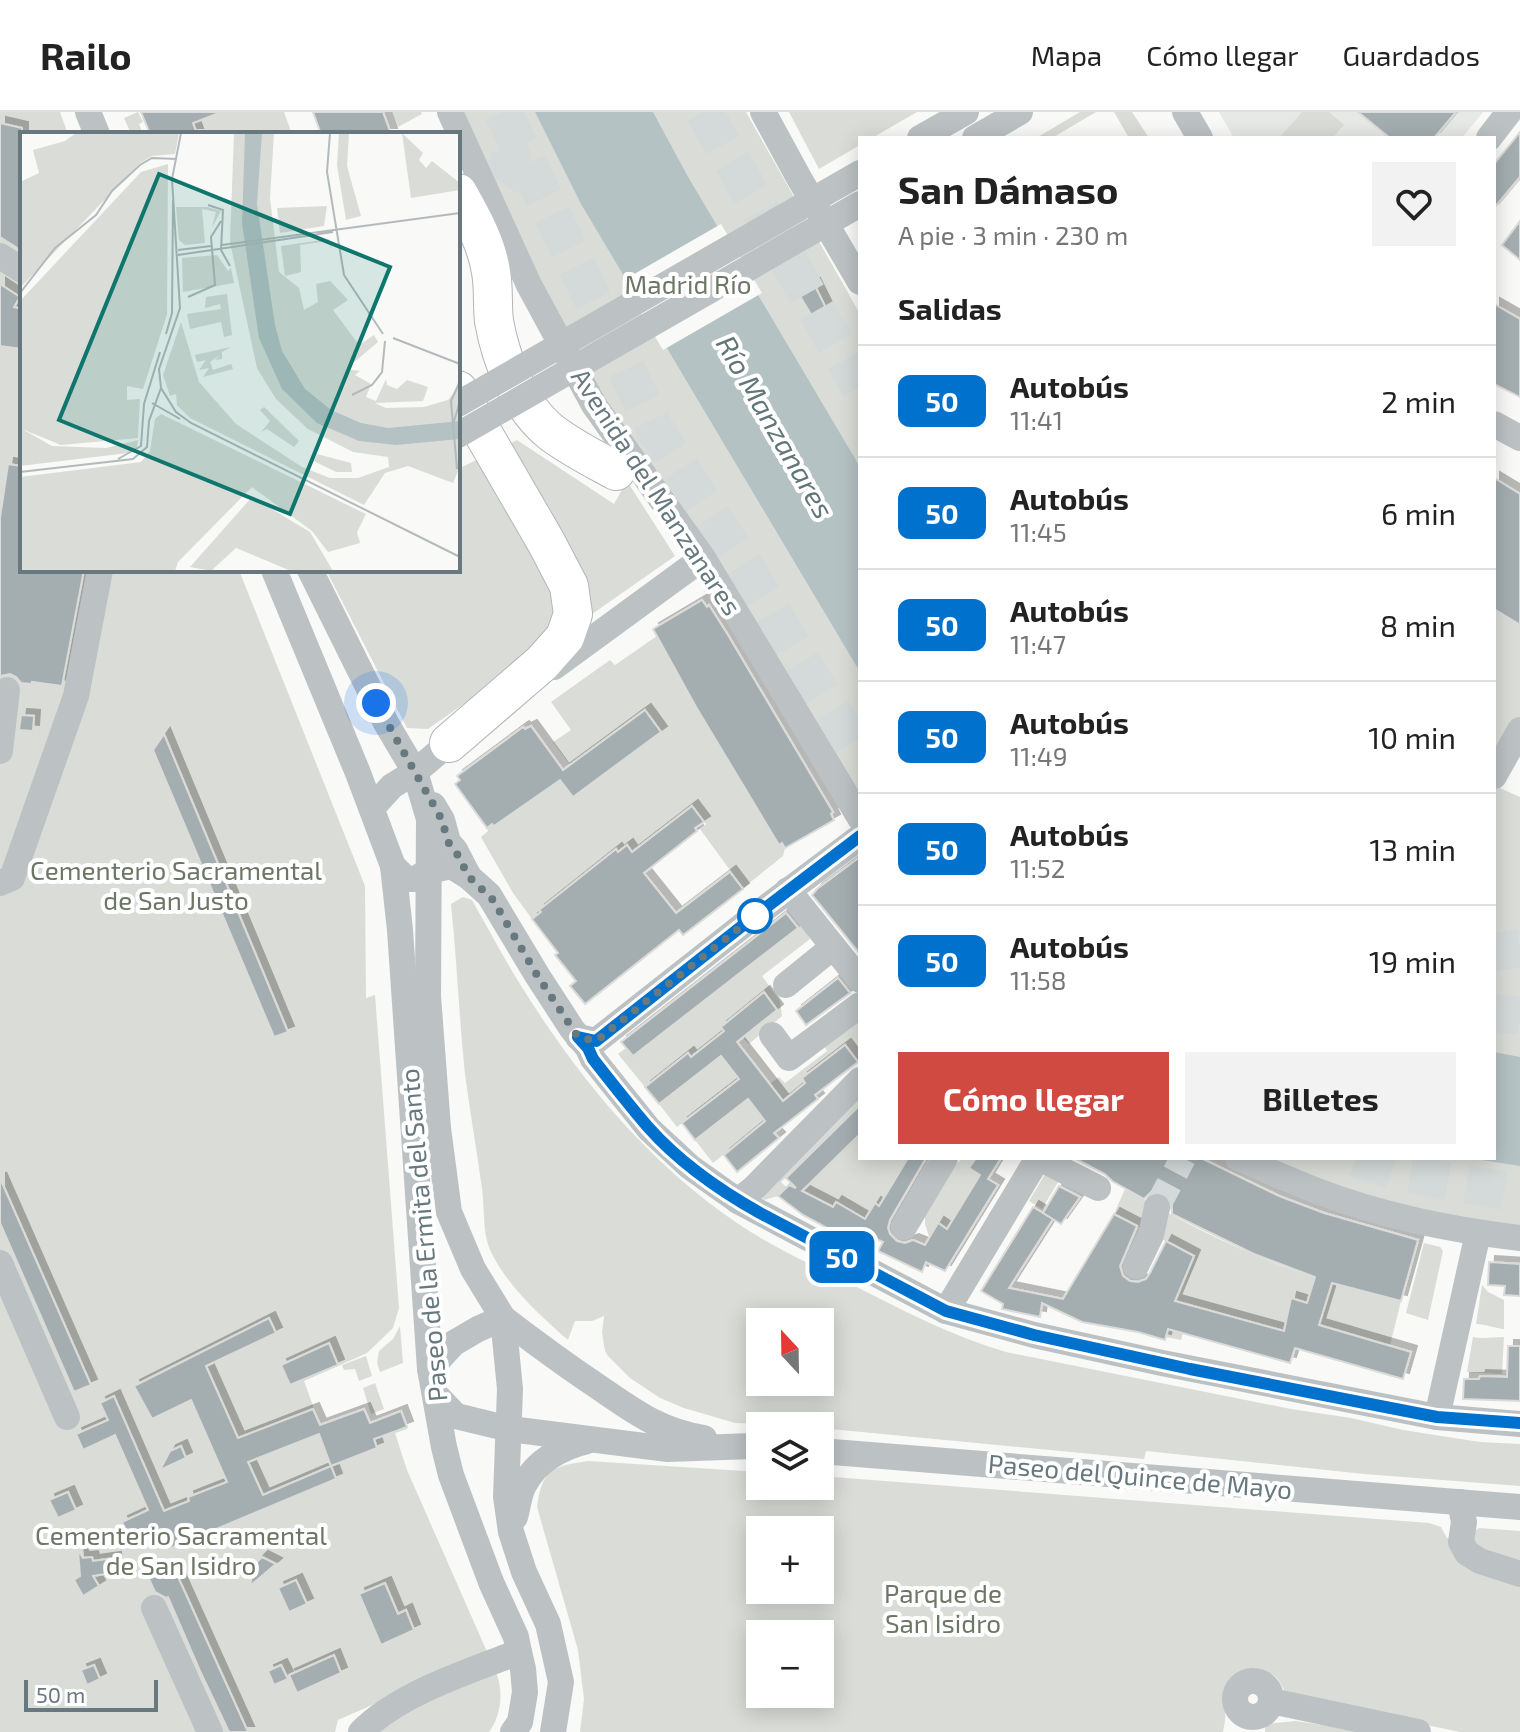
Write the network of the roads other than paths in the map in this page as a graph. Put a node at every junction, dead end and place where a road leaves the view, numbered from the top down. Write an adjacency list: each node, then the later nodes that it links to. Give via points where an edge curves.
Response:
1 (763, 112): 16 (street)
2 (966, 112): 6 (street)
3 (1020, 112): 7 (street)
4 (1185, 112): 8 (street)
5 (1509, 112): 9 (street)
6 (924, 136)
7 (978, 136)
8 (1199, 136)
9 (1491, 136)
10 (460, 151): 23 (street, Avenida del Manzanares, via 594,405)
11 (858, 174): 18 (street, bridge)
12 (460, 197): 22 (highway, via 492,272 494,320 504,361 523,400 550,432)
13 (858, 205): 20 (street, bridge)
14 (0, 256): 15 (street)
15 (20, 269)
16 (858, 279)
17 (460, 393): 29 (highway, via 569,586 573,614 565,637 542,663)
18 (460, 403)
19 (1496, 425): 21 (street)
20 (460, 434)
21 (1520, 438)
22 (616, 471)
23 (703, 558): 29 (street); 34 (street, Avenida del Manzanares)
24 (100, 572): 39 (street, via 76,696 12,878)
25 (275, 572): 33 (street, Paseo de la Ermita del Santo)
26 (311, 572): 31 (street, Paseo de la Ermita del Santo)
27 (7, 690): 30 (street)
28 (1520, 730): 32 (street)
29 (449, 743): 31 (street)
30 (0, 751)
31 (415, 772): 33 (street, via 392,786); 37 (street, Paseo de la Ermita del Santo, via 429,819); 38 (street)
32 (1496, 772)
33 (372, 808): 36 (street, Paseo de la Ermita del Santo)
34 (858, 815)
35 (858, 838): 40 (street)
36 (393, 866): 37 (street, via 406,879); 62 (street, Paseo de la Ermita del Santo)
37 (429, 871): 38 (street, via 451,866); 61 (street, Paseo de la Ermita del Santo, via 428,996 449,1212 473,1269)
38 (469, 877): 46 (street, via 493,900 537,975)
39 (0, 883)
40 (788, 890): 41 (street); 46 (street)
41 (833, 947): 42 (street); 43 (street)
42 (858, 978)
43 (786, 985)
44 (858, 1006): 45 (street, via 789,1058)
45 (772, 1035)
46 (589, 1046): 53 (street, via 649,1129)
47 (858, 1082): 53 (street)
48 (944, 1160): 55 (street)
49 (1037, 1160): 60 (street)
50 (1042, 1160): 52 (street)
51 (1243, 1160): 56 (street, via 1385,1213)
52 (1098, 1188)
53 (738, 1201): 60 (street)
54 (1157, 1207): 59 (street)
55 (904, 1227)
56 (1478, 1233): 57 (street); 64 (street)
57 (1520, 1238)
58 (0, 1263): 63 (street)
59 (1136, 1266)
60 (946, 1311): 64 (street, via 1162,1363)
61 (503, 1318): 62 (street, via 454,1343); 66 (street, Paseo de la Ermita del Santo); 68 (street, via 645,1419 682,1435)
62 (432, 1382): 66 (street, via 456,1416); 76 (street, Paseo de la Ermita del Santo, via 451,1475)
63 (67, 1417)
64 (1437, 1417): 65 (street)
65 (1520, 1424)
66 (510, 1429): 67 (street); 73 (street, Paseo de la Ermita del Santo, via 506,1497)
67 (592, 1440): 69 (street, via 668,1449); 73 (street, via 572,1444 542,1461 523,1486)
68 (746, 1444)
69 (746, 1446)
70 (834, 1452): 71 (street, Paseo del Quince de Mayo)
71 (1460, 1502): 72 (street, Paseo del Quince de Mayo); 74 (street, via 1461,1542 1467,1553)
72 (1520, 1507)
73 (511, 1532): 81 (street, Paseo de la Ermita del Santo, via 548,1624 561,1682)
74 (1520, 1574)
75 (154, 1608): 78 (street)
76 (519, 1652): 79 (street, via 422,1692 376,1717); 80 (street, Paseo de la Ermita del Santo, via 525,1692)
77 (1237, 1722): 82 (street, via 1238,1690 1253,1681 1264,1685 1271,1701)
78 (210, 1732)
79 (361, 1732)
80 (513, 1732)
81 (553, 1732)
82 (1418, 1732)

